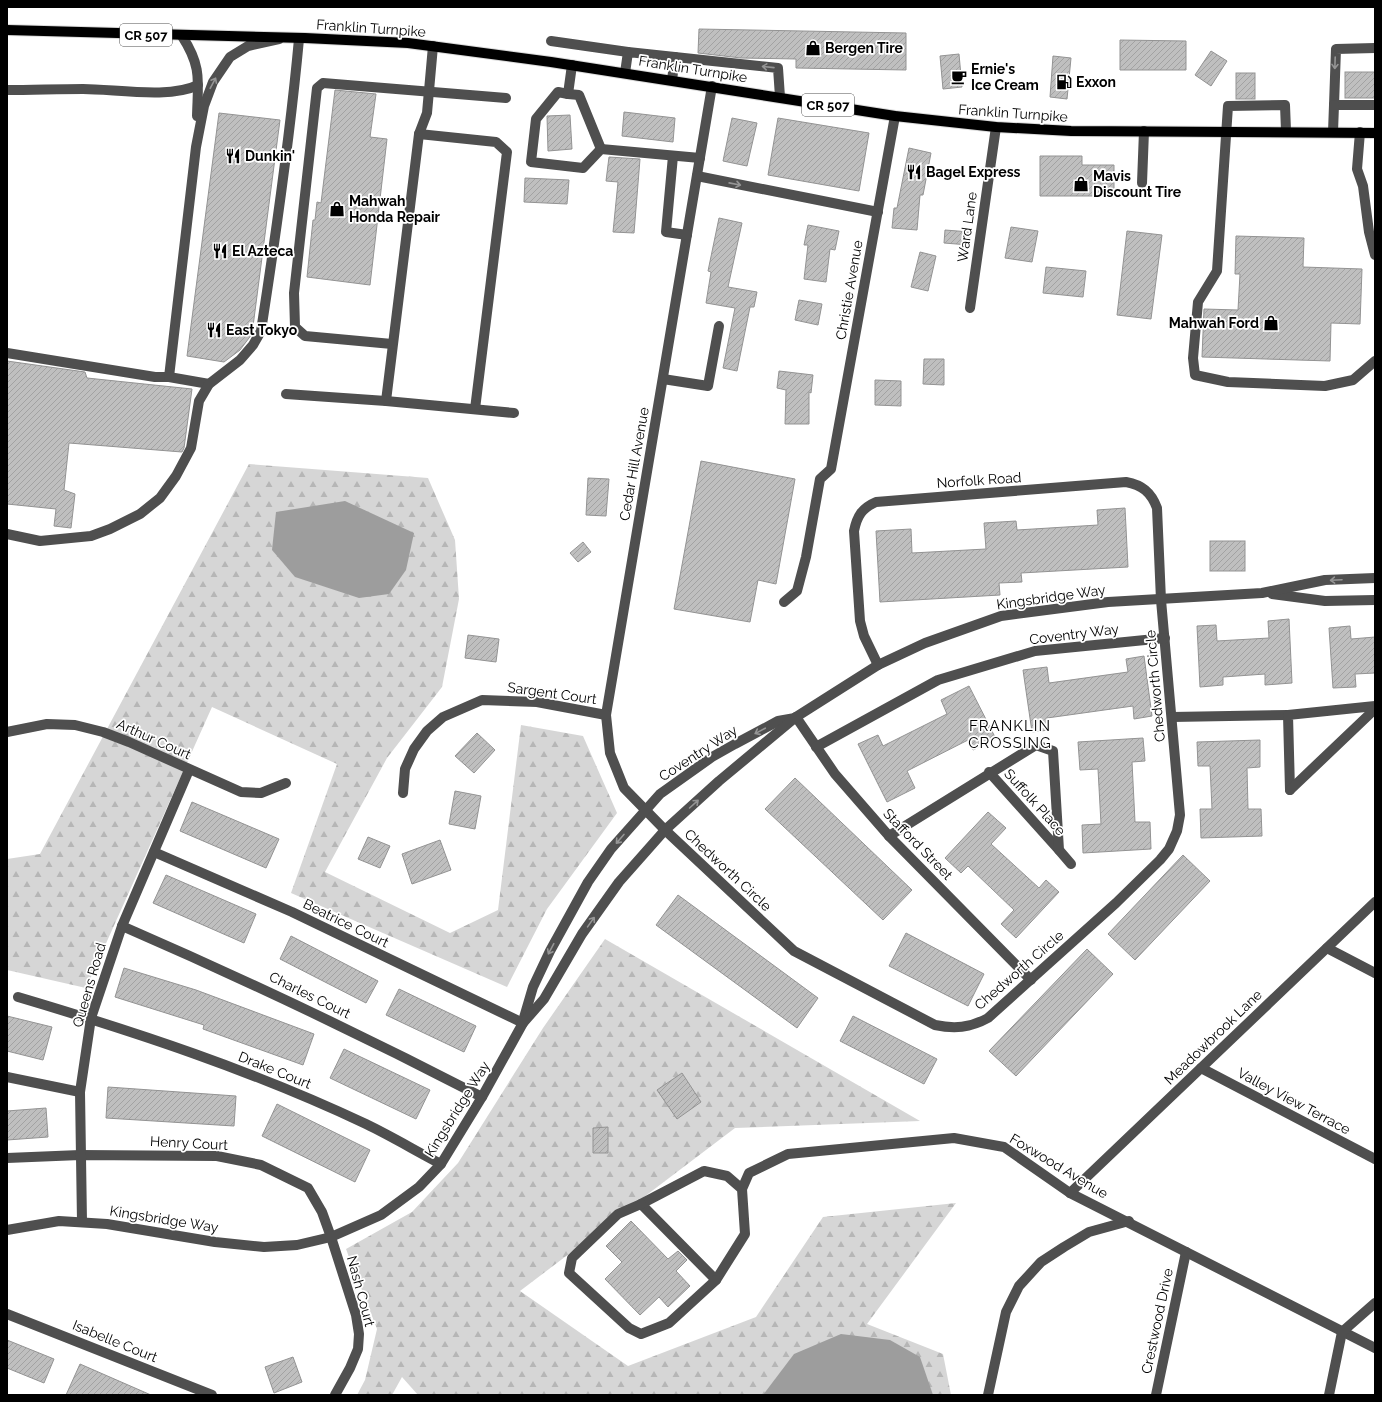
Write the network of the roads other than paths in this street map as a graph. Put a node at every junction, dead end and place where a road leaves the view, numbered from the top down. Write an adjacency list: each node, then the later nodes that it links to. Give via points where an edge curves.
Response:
1 (7, 30): 2 (main road, Franklin Turnpike / CR 507)
2 (182, 36): 3 (main road, Franklin Turnpike / CR 507); 13 (street, via 193,53 199,74)
3 (286, 38): 4 (main road, Franklin Turnpike / CR 507); 31 (street, one-way to 3, via 204,106 212,82 230,57 248,46)
4 (299, 39): 6 (main road, Franklin Turnpike / CR 507); 47 (street, via 293,107 261,331 240,360)
5 (551, 41): 8 (street)
6 (433, 46): 10 (main road, Franklin Turnpike / CR 507); 16 (street)
7 (1375, 48): 20 (street, one-way to 20, via 1336,49)
8 (628, 52): 9 (street); 11 (street)
9 (675, 57): 12 (street); 18 (street, one-way to 9, via 778,68)
10 (572, 65): 11 (main road, Franklin Turnpike / CR 507); 17 (street)
11 (625, 73): 12 (main road, Franklin Turnpike / CR 507)
12 (672, 80): 14 (main road, Franklin Turnpike / CR 507)
13 (198, 85): 15 (street, via 187,90 175,91); 31 (street)
14 (712, 86): 18 (main road, Franklin Turnpike / CR 507); 34 (street, Cedar Hill Avenue)
15 (7, 90)
16 (429, 91): 19 (street); 30 (street, via 427,113); 42 (street, via 322,83 317,88 294,293 295,327 305,336)
17 (568, 94): 32 (street, via 579,95); 32 (street, via 558,92 536,119 531,162 583,168)
18 (780, 97): 22 (main road, Franklin Turnpike / CR 507)
19 (506, 98)
20 (1334, 105): 21 (street); 27 (street)
21 (1375, 105)
22 (895, 116): 23 (main road, Franklin Turnpike / CR 507); 37 (street, Christie Avenue)
23 (996, 127): 24 (main road, Franklin Turnpike / CR 507); 40 (street, Ward Lane)
24 (1144, 131): 25 (main road, Franklin Turnpike / CR 507); 36 (street)
25 (1225, 131): 26 (main road, Franklin Turnpike / CR 507); 26 (street, via 1228,106 1285,105); 44 (street, via 1217,271 1198,302 1193,358 1195,375 1228,382 1325,386 1353,380)
26 (1286, 132): 27 (main road, Franklin Turnpike / CR 507)
27 (1333, 132): 28 (main road, Franklin Turnpike / CR 507)
28 (1360, 132): 29 (main road, Franklin Turnpike / CR 507); 39 (street, via 1357,169 1363,186)
29 (1375, 133)
30 (419, 134): 42 (street); 50 (street, via 496,142 507,152)
31 (196, 147): 45 (street)
32 (601, 149): 33 (street)
33 (672, 156): 34 (street); 38 (street, via 666,232)
34 (700, 158): 35 (street, Cedar Hill Avenue)
35 (697, 176): 37 (street, one-way to 37); 38 (street, Cedar Hill Avenue)
36 (1142, 183)
37 (878, 212): 57 (street, Christie Avenue, via 830,469 820,479 797,591)
38 (687, 235): 46 (street, Cedar Hill Avenue)
39 (1375, 255)
40 (970, 308)
41 (719, 326): 46 (street, via 708,386)
42 (392, 344): 49 (street)
43 (7, 353): 45 (street, via 155,377)
44 (1375, 360)
45 (169, 377): 47 (street)
46 (663, 379): 61 (street, Cedar Hill Avenue)
47 (209, 384): 52 (street, via 199,401 191,448 183,465 160,498 140,514 91,536 40,541)
48 (286, 394): 49 (street)
49 (386, 401): 50 (street)
50 (475, 409): 51 (street)
51 (514, 413)
52 (7, 534)
53 (1375, 578): 54 (street, Kingsbridge Way, one-way to 54, via 1325,580)
54 (1262, 593): 55 (street, Kingsbridge Way); 56 (street, Kingsbridge Way, via 1326,601)
55 (1161, 600): 58 (street, Chedworth Circle); 59 (street, Kingsbridge Way, via 1108,602 1001,616 925,643); 59 (street, Norfolk Road, via 1157,508 1153,497 1136,484 1126,482 876,502 860,513 854,531 860,621)
56 (1375, 600)
57 (784, 602)
58 (1165, 638): 64 (street, Chedworth Circle); 66 (street, Coventry Way, via 1036,651 938,680)
59 (878, 665): 63 (street, Kingsbridge Way)
60 (1375, 708): 62 (street); 62 (street, via 1290,790)
61 (606, 715): 70 (street, Sargent Court, via 537,702 482,700 444,717 427,731 414,748 405,769); 71 (street, Cedar Hill Avenue, via 610,753 624,788)
62 (1288, 715): 64 (street)
63 (796, 717): 66 (street, Stafford Street); 71 (street, Coventry Way, one-way to 71, via 778,721 712,757 660,794); 72 (street, one-way to 63)
64 (1172, 717): 81 (street, Chedworth Circle, via 1180,815 1177,831 1169,849 1116,903)
65 (7, 732): 67 (street, Arthur Court, via 47,724 75,725 129,742)
66 (816, 747): 73 (street, Stafford Street, via 835,774)
67 (189, 770): 69 (street, Arthur Court, via 241,792 261,793); 75 (street, Queens Road)
68 (989, 772): 73 (street, Suffolk Place); 74 (street, Suffolk Place); 74 (street, Suffolk Place, via 1036,745 1053,751)
69 (286, 783)
70 (403, 793)
71 (645, 810): 72 (street, Cedar Hill Avenue); 84 (street, Coventry Way, one-way to 84, via 588,882 532,987)
72 (665, 830): 81 (street, Chedworth Circle, via 794,951 935,1025 951,1028 981,1022); 84 (street, Kingsbridge Way, one-way to 72, via 544,999 582,934 619,882)
73 (889, 836): 81 (street, Stafford Street)
74 (1059, 850): 76 (street, Suffolk Place)
75 (154, 852): 78 (street, Queens Road); 84 (street, Beatrice Court, via 292,912)
76 (1071, 864)
77 (1375, 902): 79 (street, Meadowbrook Lane)
78 (122, 926): 83 (street, Queens Road); 88 (street, Charles Court, via 261,987)
79 (1327, 948): 80 (street); 85 (street, Meadowbrook Lane)
80 (1375, 973)
81 (1031, 980)
82 (18, 997): 83 (street, Drake Court)
83 (91, 1018): 87 (street, Queens Road); 92 (street, Drake Court, via 191,1052 277,1086 366,1124)
84 (523, 1023): 88 (street, Kingsbridge Way)
85 (1201, 1068): 91 (street, Valley View Terrace); 94 (street, Meadowbrook Lane)
86 (7, 1077): 87 (street)
87 (80, 1092): 89 (street, Queens Road)
88 (482, 1097): 92 (street, Kingsbridge Way)
89 (80, 1155): 90 (street, Henry Court); 97 (street, Queens Road); 99 (street, Henry Court, via 217,1156 261,1165 308,1188 320,1207)
90 (7, 1158)
91 (1375, 1159)
92 (441, 1164): 99 (street, Kingsbridge Way, via 419,1187 381,1215)
93 (742, 1189): 94 (street, Foxwood Avenue, via 749,1173 788,1154 954,1138 1004,1148); 95 (street, via 727,1176 704,1171); 101 (street, via 745,1234)
94 (1070, 1192): 96 (street, Foxwood Avenue)
95 (641, 1204): 101 (street); 101 (street, via 618,1214 572,1258 569,1273 629,1328 641,1334 668,1323)
96 (1129, 1221): 100 (street, Foxwood Avenue); 108 (street, via 1089,1232 1064,1246 1041,1262 1019,1286 1006,1312)
97 (82, 1222): 98 (street, Kingsbridge Way, via 59,1221); 99 (street, Kingsbridge Way, via 264,1247 297,1245)
98 (7, 1230)
99 (332, 1237): 107 (street, Nash Court, via 356,1315 359,1334 358,1349)
100 (1186, 1252): 104 (street, Foxwood Avenue); 109 (street, Crestwood Drive)
101 (716, 1280)
102 (1375, 1303): 104 (street)
103 (7, 1314): 106 (street, Isabelle Court)
104 (1342, 1332): 105 (street, Foxwood Avenue); 110 (street)
105 (1375, 1348)
106 (212, 1395)
107 (335, 1395)
108 (988, 1395)
109 (1156, 1395)
110 (1329, 1395)

